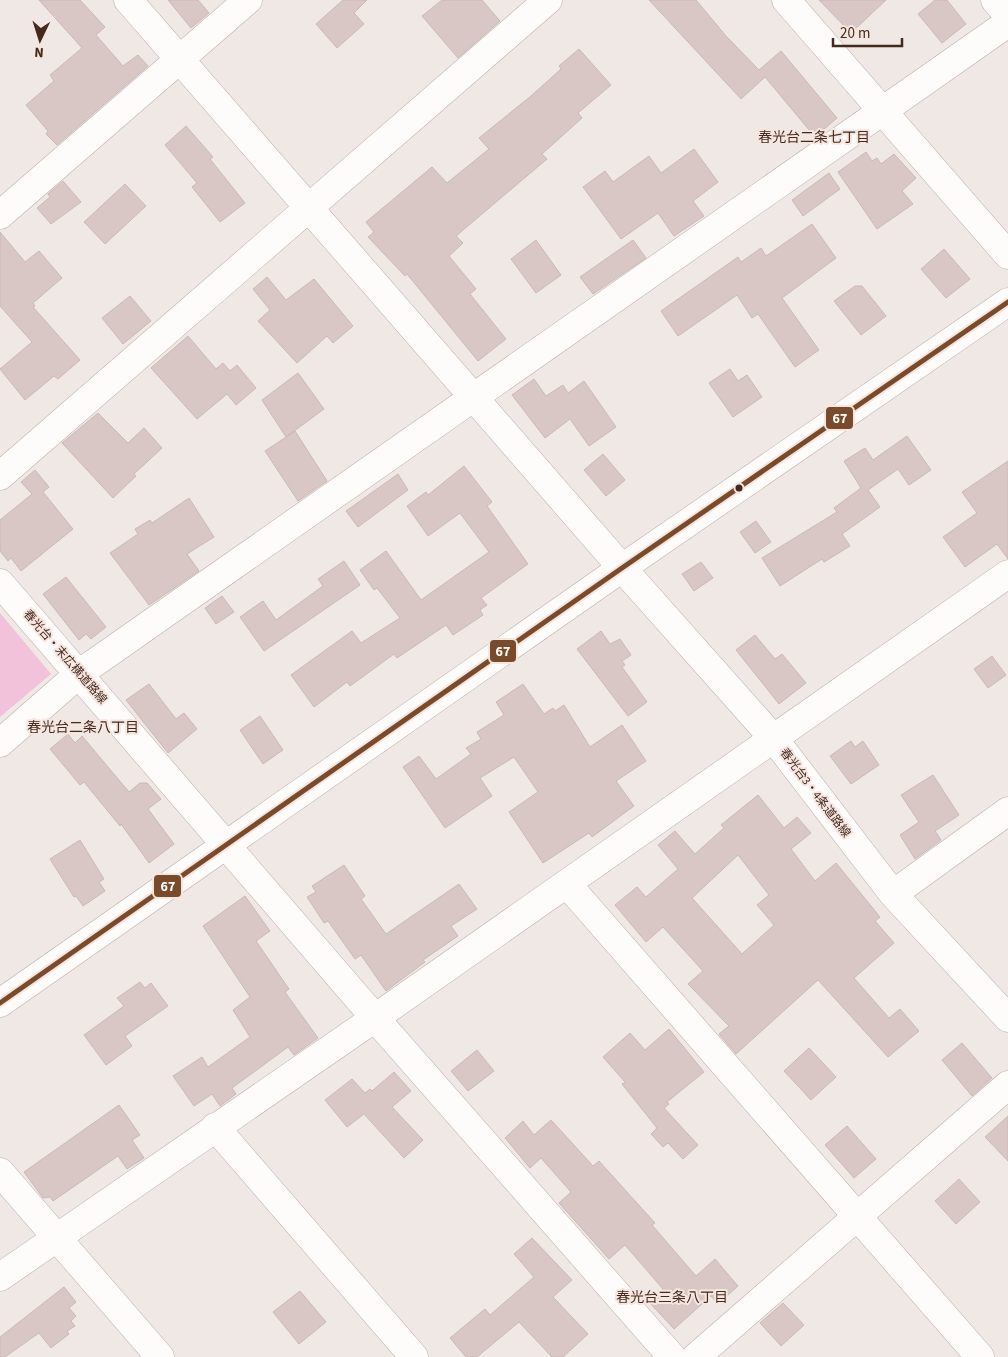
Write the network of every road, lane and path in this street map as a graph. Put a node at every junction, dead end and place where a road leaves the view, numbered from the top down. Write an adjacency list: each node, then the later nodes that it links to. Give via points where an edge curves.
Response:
1 (128, 0): 8 (street, 春光台3・4条道路線)
2 (248, 0): 8 (street)
3 (548, 0): 10 (street)
4 (786, 0): 9 (street)
5 (995, 0): 6 (street)
6 (1008, 15)
7 (1008, 23): 9 (street)
8 (180, 59): 10 (street, 春光台3・4条道路線); 11 (street)
9 (882, 112): 12 (street); 14 (street)
10 (309, 208): 14 (street, 春光台3・4条道路線); 15 (street)
11 (0, 215)
12 (1008, 255)
13 (1008, 302): 16 (street)
14 (472, 396): 16 (street, 春光台3・4条道路線); 19 (street)
15 (0, 476)
16 (622, 568): 20 (street, 春光台3・4条道路線); 23 (street)
17 (1008, 574): 20 (street)
18 (0, 583): 19 (street, 春光台・末広横道路線)
19 (80, 673): 21 (street); 23 (street, 春光台・末広横道路線)
20 (774, 739): 24 (street); 25 (street, 春光台3・4条道路線)
21 (0, 743)
22 (1008, 812): 25 (street)
23 (227, 846): 26 (street); 27 (street, 春光台・末広横道路線)
24 (567, 884): 27 (street); 32 (street)
25 (893, 894): 28 (street, 春光台3・4条道路線)
26 (0, 1003)
27 (375, 1018): 30 (street); 37 (street, 春光台・末広横道路線)
28 (1008, 1018)
29 (1008, 1085): 32 (street)
30 (215, 1127): 33 (street); 36 (street)
31 (0, 1172): 33 (street)
32 (857, 1217): 38 (street); 39 (street)
33 (56, 1238): 34 (street); 35 (street)
34 (0, 1277)
35 (160, 1357)
36 (414, 1357)
37 (672, 1357)
38 (696, 1357)
39 (980, 1357)

